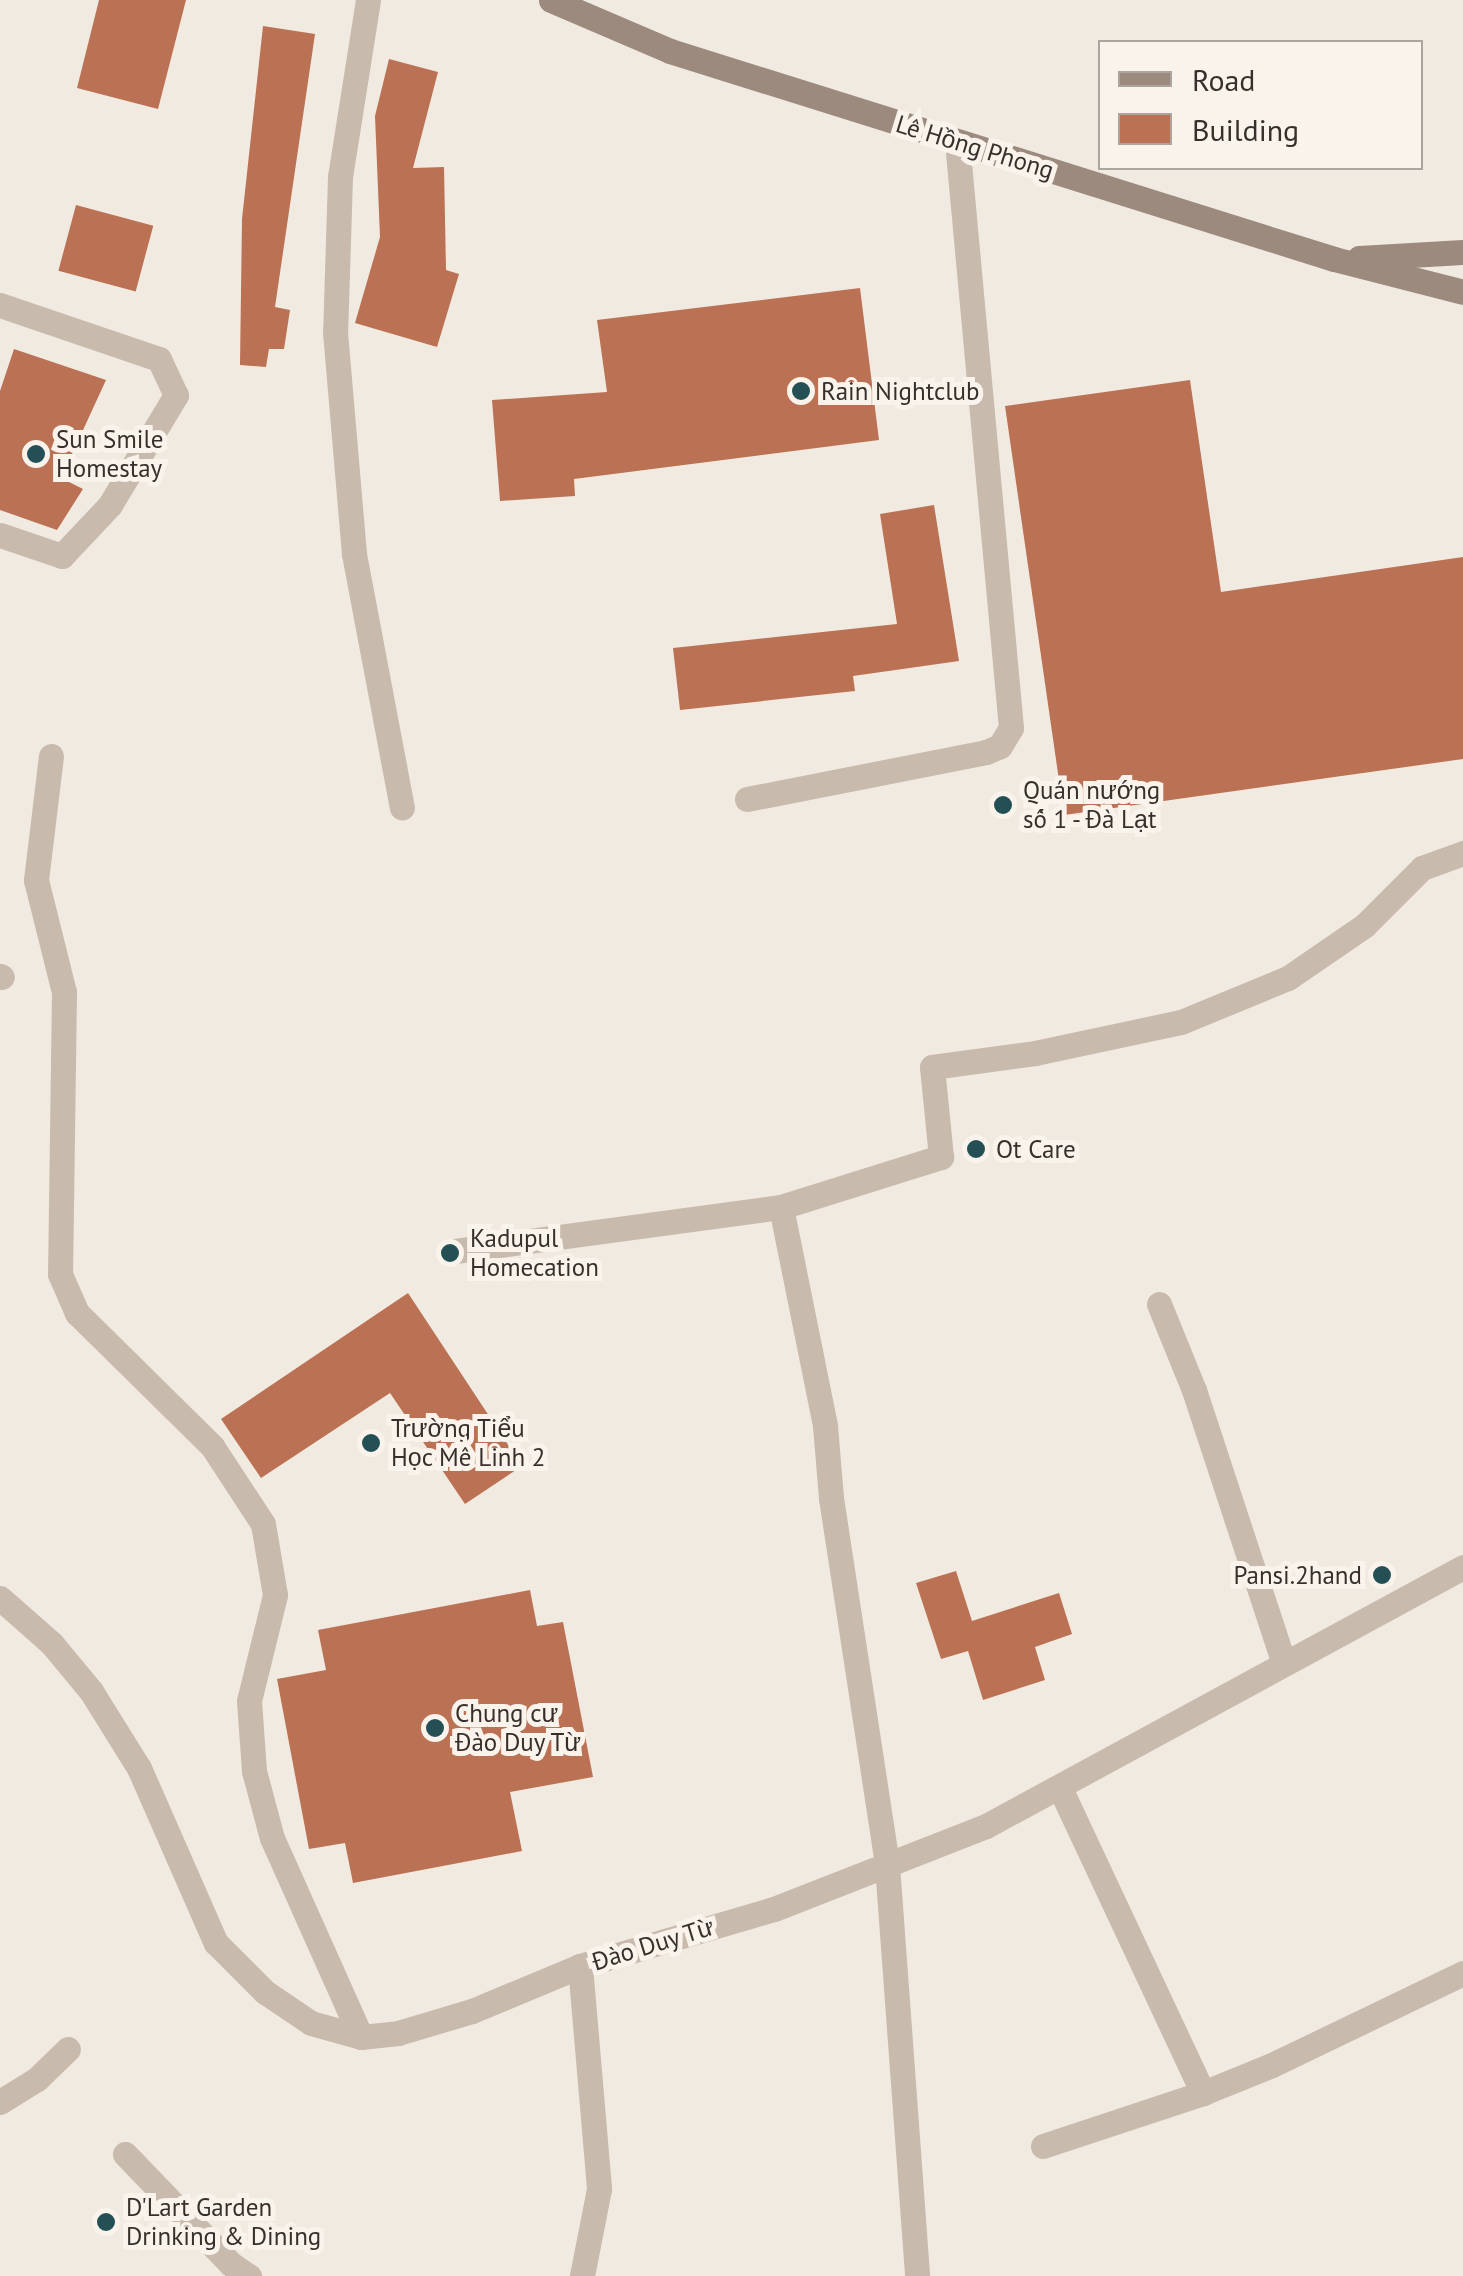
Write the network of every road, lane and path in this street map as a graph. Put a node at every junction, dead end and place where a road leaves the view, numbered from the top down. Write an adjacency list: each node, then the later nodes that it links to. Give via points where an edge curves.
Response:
1 (368, 0): 11 (street, via 340,177 335,332 354,554)
2 (551, 0): 3 (street, Lê Hồng Phong, via 670,51)
3 (957, 141): 5 (street, Lê Hồng Phong); 10 (street, via 1010,728 1000,746 986,752)
4 (1463, 252): 5 (street)
5 (1334, 259): 6 (street, Lê Hồng Phong)
6 (1463, 292)
7 (0, 305): 8 (street, via 159,358 176,395 110,506 62,556)
8 (0, 535)
9 (51, 756): 23 (street, via 36,880 64,992 60,1274 76,1314 212,1446 263,1524 275,1595 249,1701 254,1771 272,1838)
10 (746, 799)
11 (402, 808)
12 (1463, 853): 13 (street, via 1422,868 1365,925 1288,978 1181,1022 932,1067 940,1157)
13 (782, 1207): 14 (street); 20 (street, via 825,1426)
14 (455, 1251)
15 (1159, 1304): 18 (street, via 1206,1424)
16 (1463, 1567): 18 (street, Đào Duy Từ)
17 (0, 1598): 23 (street, Đào Duy Từ, via 52,1644 101,1706 139,1768 216,1943 265,1992 311,2023)
18 (1284, 1664): 19 (street, Đào Duy Từ)
19 (1060, 1788): 20 (street, Đào Duy Từ); 25 (street)
20 (888, 1865): 21 (street, Đào Duy Từ, via 774,1910); 31 (street)
21 (580, 1966): 23 (street, Đào Duy Từ, via 472,2011); 30 (street, via 600,2190)
22 (1463, 1973): 25 (street)
23 (360, 2037)
24 (68, 2048): 26 (street)
25 (1202, 2094): 27 (street)
26 (0, 2102)
27 (1043, 2146)
28 (125, 2154): 29 (street)
29 (249, 2276)
30 (582, 2276)
31 (917, 2276)

